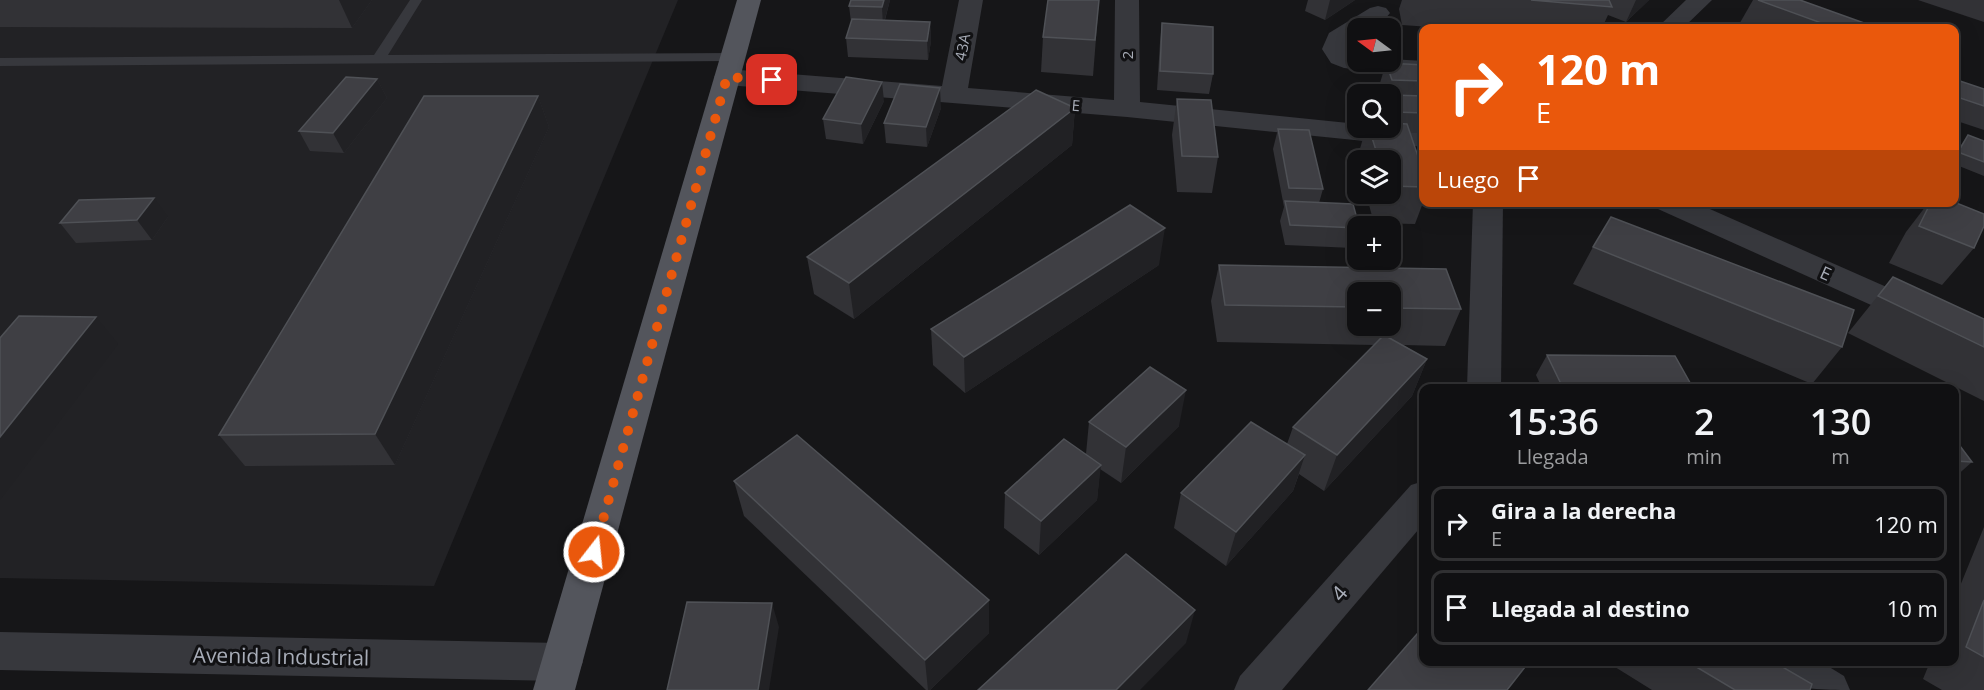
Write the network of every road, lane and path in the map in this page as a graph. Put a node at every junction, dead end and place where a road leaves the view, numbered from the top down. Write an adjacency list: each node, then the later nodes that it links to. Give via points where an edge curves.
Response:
1 (416, 0): 8 (lane)
2 (749, 0): 10 (main road)
3 (971, 0): 12 (street, 43A)
4 (1126, 0): 13 (street, 2)
5 (1700, 0): 7 (street)
6 (1378, 13): 11 (street, via 1338,38 1334,49 1340,58 1353,63)
7 (1673, 24)
8 (378, 60): 9 (lane); 10 (lane)
9 (0, 62)
10 (730, 67): 12 (street, E); 22 (main road)
11 (1419, 69)
12 (954, 94): 13 (street, E)
13 (1127, 109): 14 (street, E)
14 (1419, 138)
15 (1488, 207): 18 (street)
16 (1679, 207): 17 (street, E)
17 (1984, 344)
18 (1484, 384)
19 (1419, 502): 23 (street, 4)
20 (0, 651): 22 (street, Avenida Industrial)
21 (1790, 666): 24 (street)
22 (558, 676)
23 (1255, 690)
24 (1829, 690)

